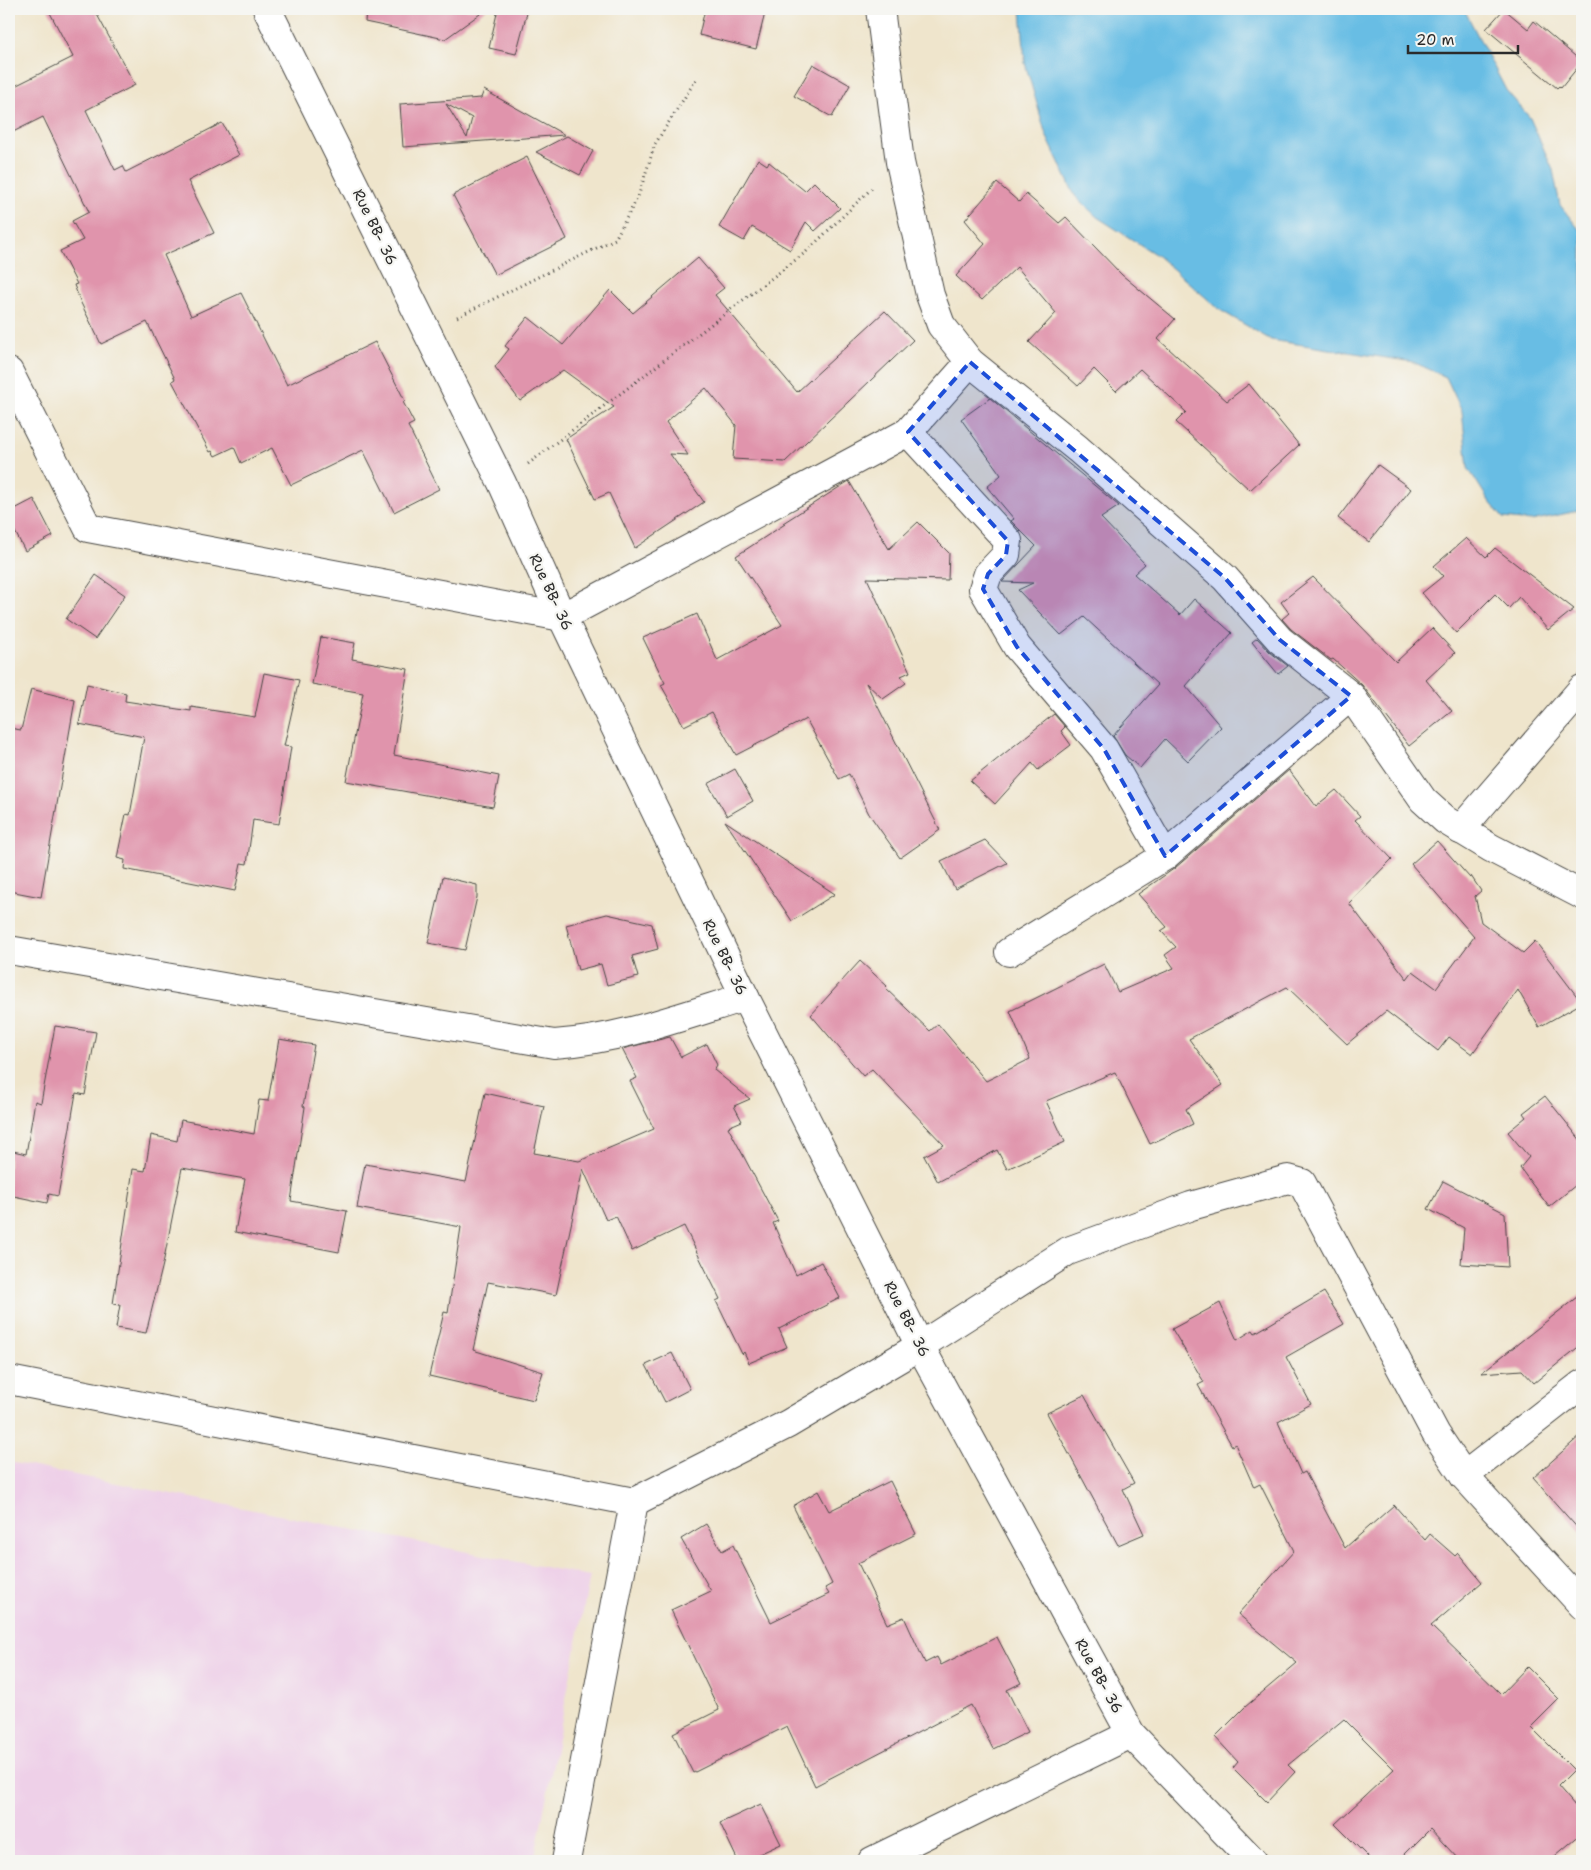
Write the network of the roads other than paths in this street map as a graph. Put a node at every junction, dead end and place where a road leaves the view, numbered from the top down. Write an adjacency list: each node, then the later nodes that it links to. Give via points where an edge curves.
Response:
1 (268, 9): 6 (street, Rue BB- 36, via 502,484)
2 (880, 9): 3 (street, via 900,162 930,295 941,325)
3 (970, 362): 5 (street); 8 (street, via 1078,449 1225,578 1280,640)
4 (9, 372): 6 (street, via 88,528)
5 (908, 432): 6 (street); 10 (street, via 1008,541 1006,554 988,574 983,589 1017,647 1104,749)
6 (562, 618): 14 (street, Rue BB- 36)
7 (1582, 688): 9 (street)
8 (1351, 696): 9 (street, via 1423,800); 10 (street)
9 (1460, 830): 11 (street)
10 (1165, 856): 13 (street)
11 (1582, 895)
12 (9, 950): 14 (street, via 554,1044 633,1030)
13 (1009, 952)
14 (745, 997): 15 (street, Rue BB- 36)
15 (920, 1346): 18 (street, via 1068,1251 1191,1206 1279,1180 1294,1180 1302,1183 1436,1434); 19 (street, via 788,1424); 21 (street, Rue BB- 36)
16 (9, 1380): 19 (street)
17 (1582, 1384): 18 (street)
18 (1464, 1476): 20 (street)
19 (634, 1502): 22 (street)
20 (1582, 1605)
21 (1131, 1734): 23 (street); 24 (street, Rue BB- 36)
22 (566, 1861)
23 (872, 1861)
24 (1253, 1861)

